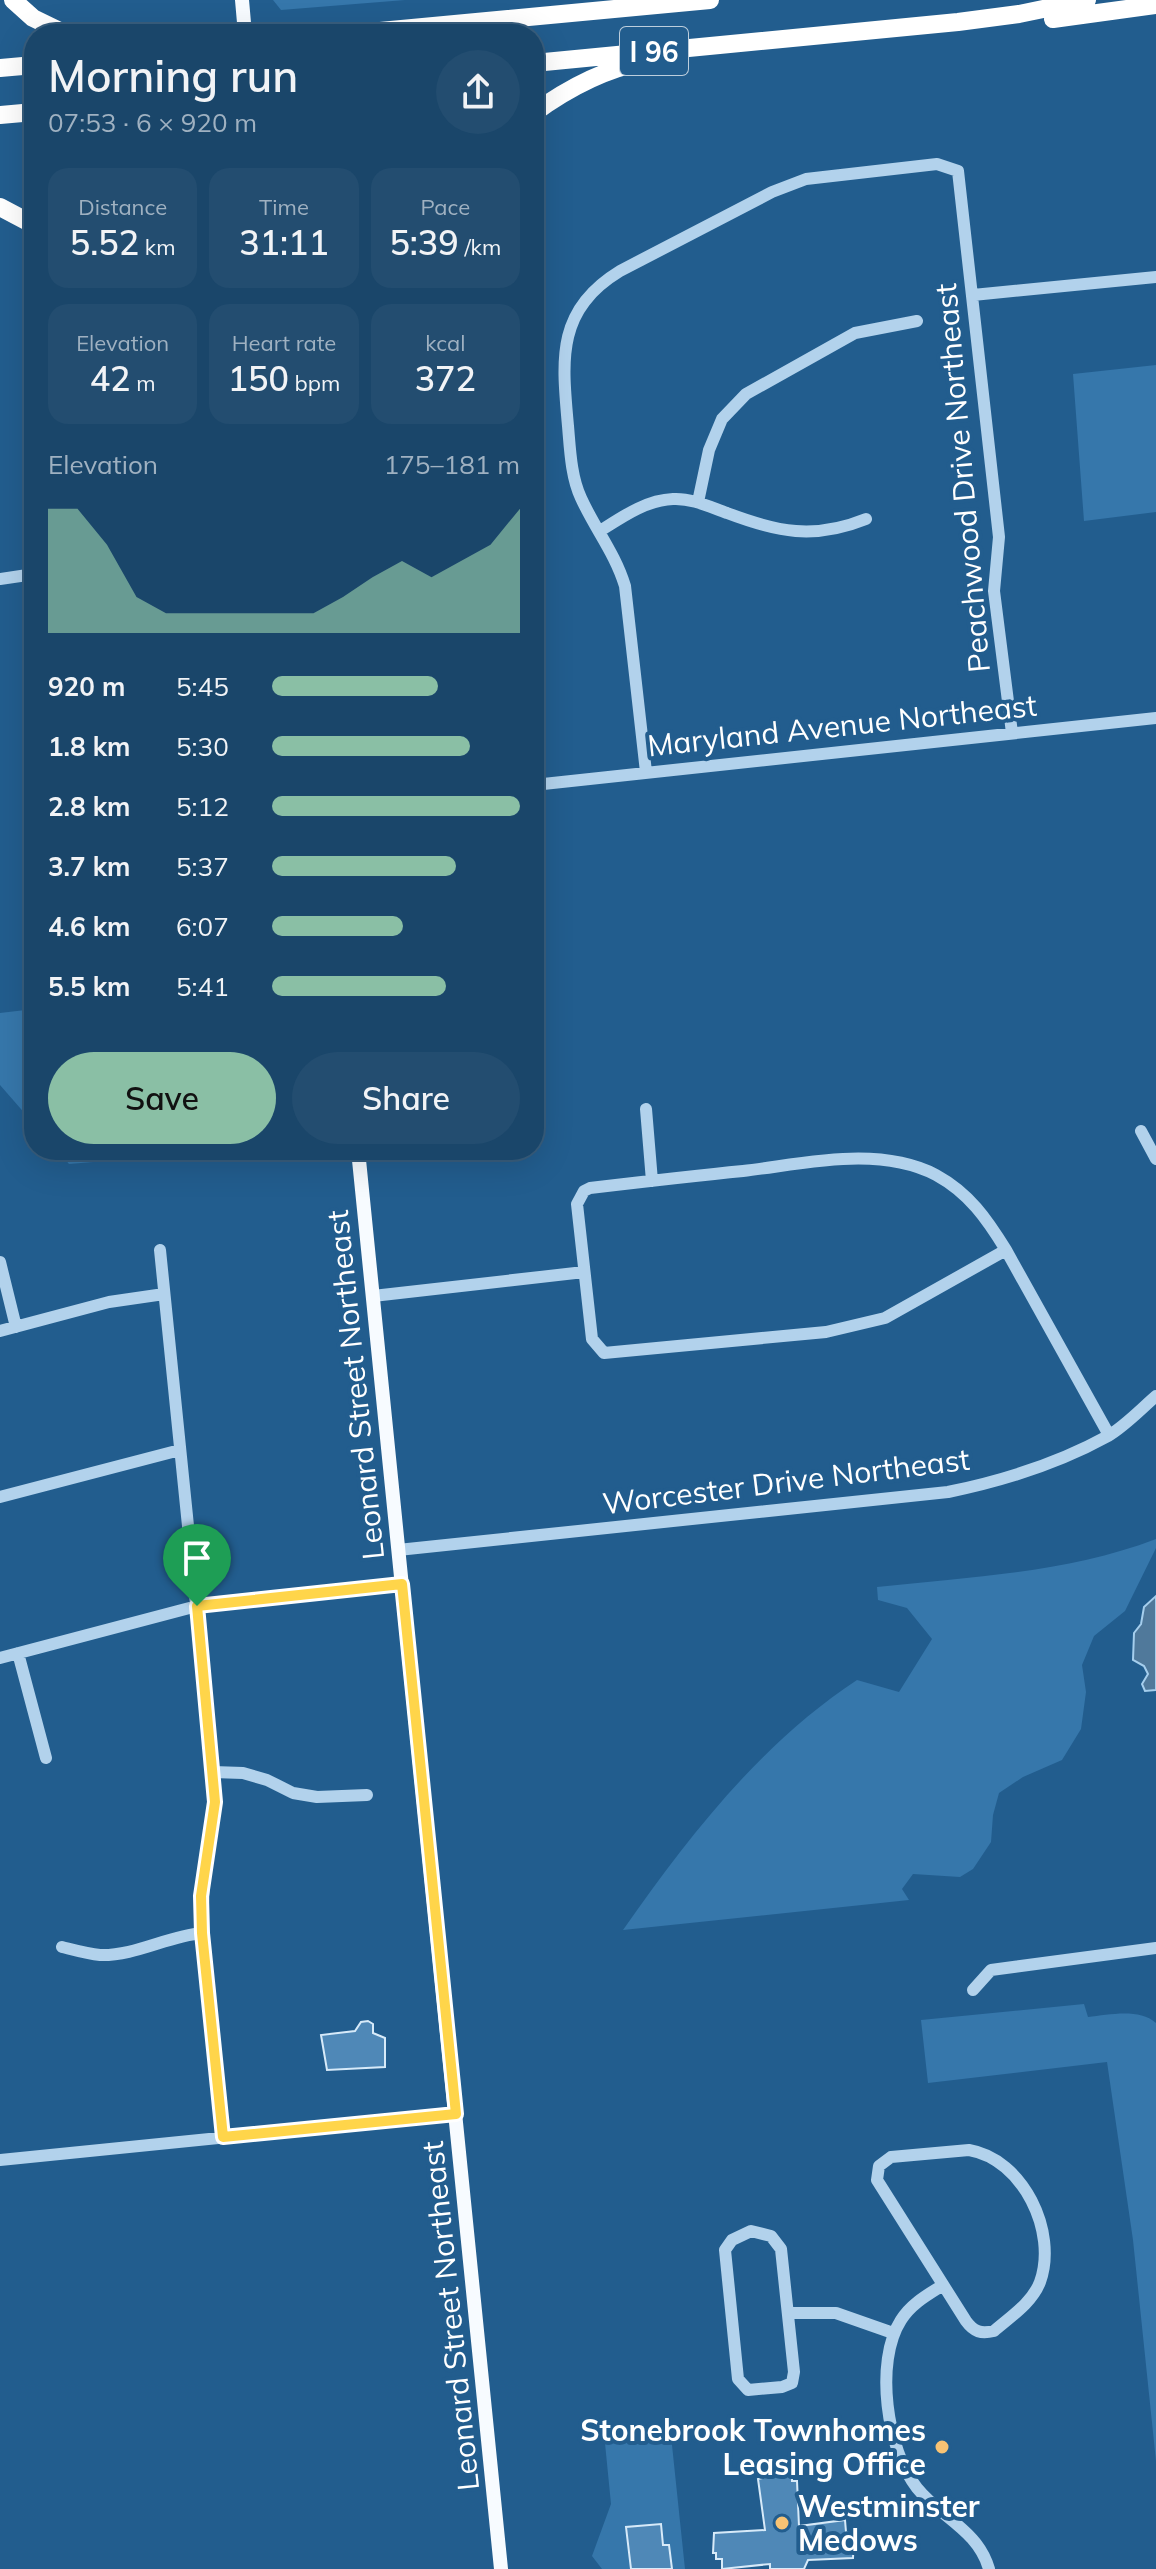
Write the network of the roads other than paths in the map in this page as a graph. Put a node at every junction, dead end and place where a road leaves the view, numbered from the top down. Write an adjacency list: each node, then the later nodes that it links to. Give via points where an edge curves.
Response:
1 (13, 0): 7 (highway)
2 (710, 0): 9 (highway, I 96)
3 (1087, 0): 6 (highway, I 96)
4 (242, 2): 8 (main road)
5 (1156, 5): 6 (highway, via 1053,19)
6 (958, 22): 10 (highway, I 96)
7 (45, 24)
8 (244, 24)
9 (454, 24)
10 (773, 39): 11 (highway, I 96); 14 (highway, via 615,69)
11 (544, 62)
12 (24, 66): 13 (highway)
13 (0, 68)
14 (544, 106)
15 (24, 113): 16 (highway)
16 (0, 115)
17 (0, 207): 18 (highway)
18 (24, 220)
19 (1156, 277): 20 (street)
20 (973, 295): 24 (street, Peachwood Drive Northeast, via 958,171 937,164 806,179 597,285 579,306 562,360 575,476); 28 (street, Peachwood Drive Northeast, via 999,537 994,591)
21 (917, 321): 22 (street, via 855,333 746,394 722,419)
22 (698, 502): 23 (street, via 791,533); 24 (street, via 657,501)
23 (866, 519)
24 (600, 531): 29 (street, via 625,586)
25 (24, 575): 26 (street)
26 (0, 579)
27 (1156, 718): 28 (street, Maryland Avenue Northeast)
28 (1012, 733): 29 (street, Maryland Avenue Northeast)
29 (646, 772): 30 (street, Maryland Avenue Northeast)
30 (544, 784)
31 (646, 1109): 35 (street)
32 (1141, 1131): 33 (street)
33 (1156, 1159)
34 (359, 1160): 41 (main road, Leonard Street Northeast)
35 (652, 1181): 37 (street, via 845,1159 888,1162 920,1169 963,1192); 39 (street, via 584,1191 577,1204)
36 (160, 1250): 40 (street)
37 (1006, 1250): 39 (street, via 885,1318 864,1324 604,1353 592,1339); 45 (street)
38 (0, 1262): 42 (street)
39 (584, 1272): 41 (street)
40 (164, 1294): 42 (street, via 109,1302); 46 (street)
41 (373, 1296): 48 (main road, Leonard Street Northeast)
42 (16, 1327): 43 (street)
43 (0, 1331)
44 (1156, 1396): 45 (street, Worcester Drive Northeast)
45 (1109, 1435): 48 (street, Worcester Drive Northeast, via 1031,1469 948,1492)
46 (180, 1450): 47 (street); 50 (street)
47 (0, 1497)
48 (398, 1550): 49 (main road, Leonard Street Northeast)
49 (402, 1584): 50 (street); 60 (main road, Leonard Street Northeast)
50 (197, 1606): 51 (street); 54 (street)
51 (18, 1653): 52 (street); 53 (street)
52 (0, 1658)
53 (46, 1758)
54 (213, 1772): 55 (street, via 243,1773 317,1797); 56 (street)
55 (367, 1795)
56 (202, 1933): 57 (street, via 100,1955); 61 (street)
57 (62, 1947)
58 (1156, 1948): 59 (street, via 991,1970)
59 (973, 1990)
60 (456, 2114): 61 (street); 66 (main road, Leonard Street Northeast)
61 (223, 2137): 62 (street)
62 (0, 2160)
63 (943, 2285): 63 (street, via 877,2180 879,2166 891,2157 978,2152 999,2161 1021,2184 1036,2211 1046,2255 1039,2285 994,2331 977,2333 971,2328); 65 (street, via 912,2306)
64 (788, 2313): 64 (street, via 792,2383 743,2387 725,2254 729,2243 751,2231 779,2243); 65 (street, via 836,2313)
65 (893, 2333): 67 (street, via 889,2422 898,2456 925,2498 969,2533)
66 (501, 2569)
67 (989, 2569)

